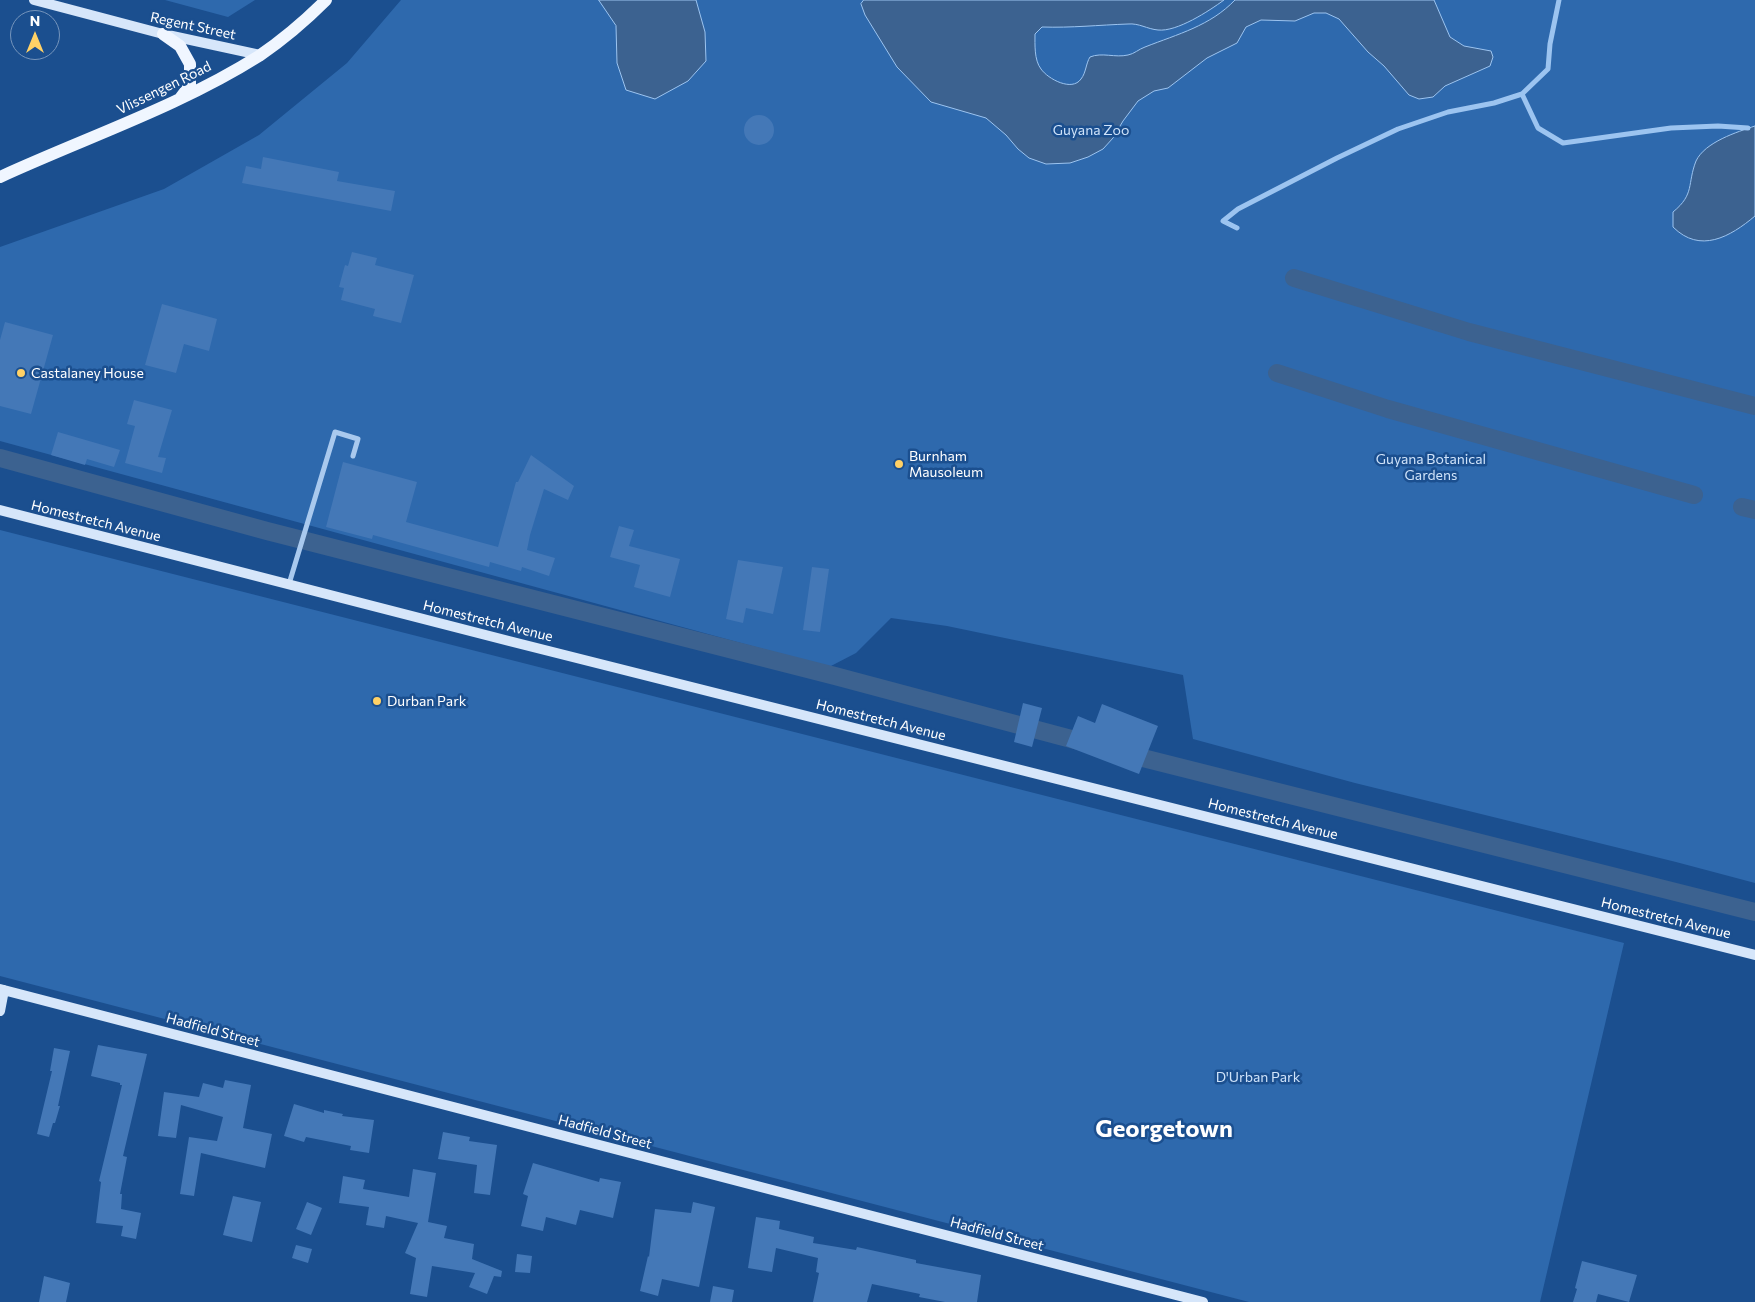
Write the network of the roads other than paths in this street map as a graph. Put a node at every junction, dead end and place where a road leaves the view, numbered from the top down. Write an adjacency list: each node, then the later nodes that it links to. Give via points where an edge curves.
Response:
1 (34, 0): 3 (main road, Regent Street)
2 (326, 0): 4 (main road, Vlissengen Road)
3 (163, 34): 4 (main road, Regent Street); 5 (main road, via 180,46 190,64 190,85)
4 (260, 55): 5 (main road, Vlissengen Road)
5 (179, 100): 6 (main road, Vlissengen Road)
6 (0, 177)
7 (353, 456): 9 (street, via 358,439 335,432)
8 (0, 510): 9 (main road, Homestretch Avenue)
9 (289, 584): 10 (main road, Homestretch Avenue)
10 (1755, 955)
11 (2, 990): 12 (main road); 13 (main road, Hadfield Street)
12 (0, 1011)
13 (1203, 1302)

